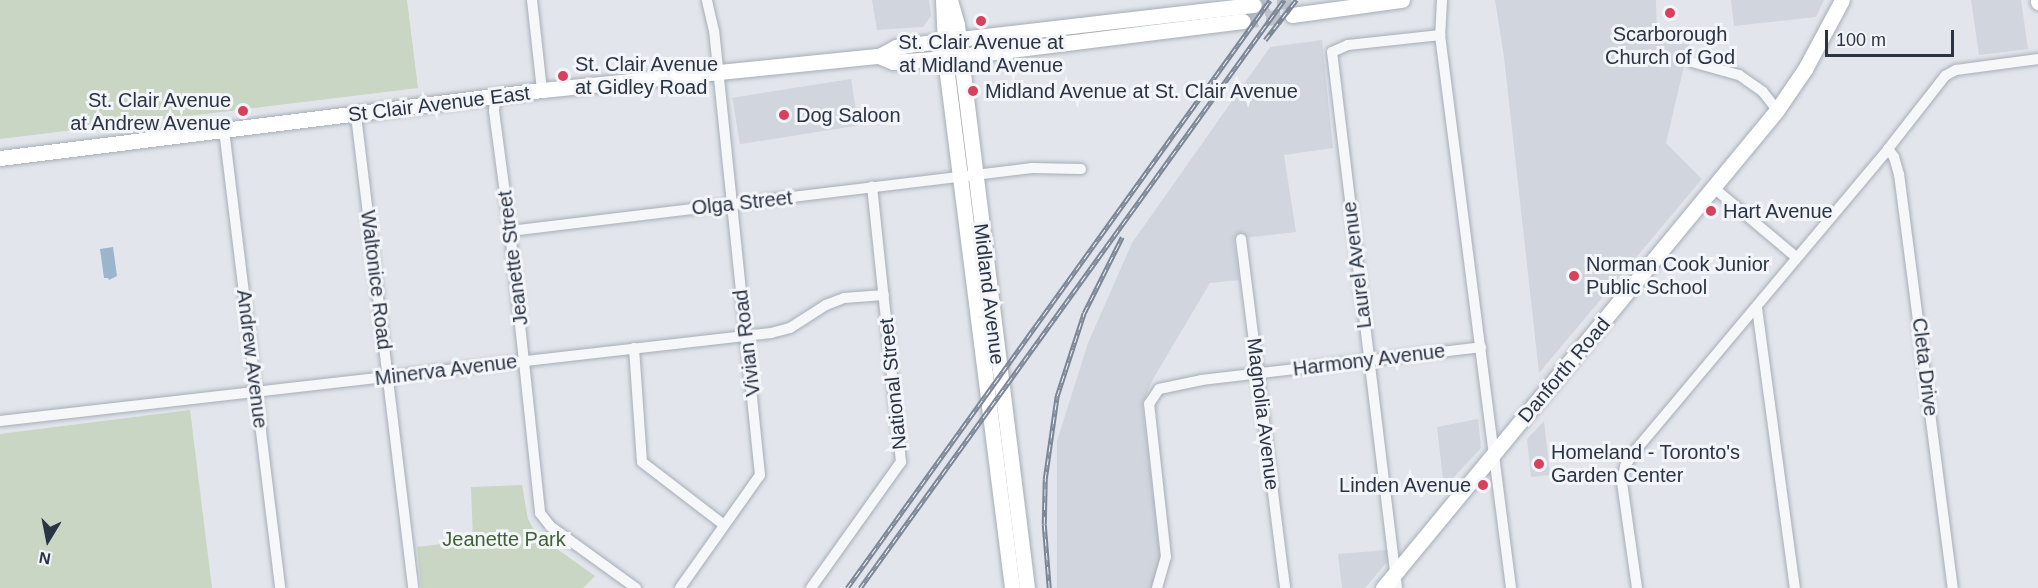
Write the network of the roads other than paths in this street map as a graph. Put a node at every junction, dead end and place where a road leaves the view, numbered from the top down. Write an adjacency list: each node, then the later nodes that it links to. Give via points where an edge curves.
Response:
1 (532, 0): 18 (street)
2 (707, 0): 17 (street, Vivian Road)
3 (943, 0): 12 (main road, Midland Avenue)
4 (950, 0): 12 (main road, Midland Avenue)
5 (1402, 0): 9 (main road)
6 (1442, 0): 11 (street)
7 (1842, 0): 20 (main road, Danforth Road, via 1805,69)
8 (1254, 5): 12 (main road, St Clair Avenue East)
9 (1292, 15)
10 (1243, 21): 14 (main road, St Clair Avenue East)
11 (1440, 35): 36 (street); 39 (street, Laurel Avenue, via 1348,45 1332,52)
12 (951, 40): 13 (main road, St Clair Avenue East, via 896,47); 14 (main road, Midland Avenue)
13 (879, 56): 14 (main road, St Clair Avenue East, via 893,62); 17 (main road, St Clair Avenue East)
14 (952, 58): 26 (main road, Midland Avenue)
15 (2038, 59): 23 (street, via 1966,68 1945,76)
16 (1692, 62): 20 (street, via 1739,75 1763,92)
17 (717, 74): 18 (main road, St Clair Avenue East); 29 (street, Vivian Road)
18 (543, 90): 19 (main road, St Clair Avenue East)
19 (496, 96): 21 (main road, St Clair Avenue East); 30 (street, Jeanette Street, via 494,111)
20 (1777, 110): 28 (main road, Danforth Road)
21 (356, 115): 22 (main road, St Clair Avenue East); 41 (street, Waltonice Road)
22 (224, 130): 24 (main road, St Clair Avenue East); 42 (street, Andrew Avenue)
23 (1888, 149): 32 (street); 60 (street, Cleta Drive, via 1899,174)
24 (0, 158)
25 (1081, 169): 26 (street, Olga Street, via 1032,168)
26 (967, 176): 27 (street, Olga Street); 52 (main road, Midland Avenue); 53 (main road, Midland Avenue)
27 (872, 187): 29 (street, Olga Street); 33 (street, National Street)
28 (1714, 188): 32 (street); 44 (main road, Danforth Road)
29 (731, 204): 30 (street, Olga Street); 35 (street, Vivian Road)
30 (510, 231): 38 (street, Jeanette Street)
31 (1241, 239): 40 (street, Magnolia Avenue)
32 (1796, 257): 34 (street)
33 (884, 295): 35 (street, Minerva Avenue, via 844,298 790,328); 51 (street, National Street, via 901,462)
34 (1757, 308): 58 (street, via 1625,466 1622,482); 59 (street)
35 (746, 335): 37 (street, Minerva Avenue); 45 (street, Vivian Road, via 760,475)
36 (1481, 346): 39 (street, Harmony Avenue); 44 (street)
37 (634, 348): 38 (street, Minerva Avenue); 45 (street, via 642,462)
38 (525, 361): 41 (street, Minerva Avenue); 49 (street, Jeanette Street, via 540,513 550,525)
39 (1368, 361): 40 (street, Harmony Avenue); 46 (street, Laurel Avenue)
40 (1257, 374): 54 (street, Harmony Avenue, via 1169,386 1153,395 1149,404 1166,557); 55 (street, Magnolia Avenue)
41 (389, 377): 42 (street, Minerva Avenue); 48 (street, Waltonice Road)
42 (257, 392): 43 (street, Minerva Avenue); 47 (street, Andrew Avenue)
43 (0, 421)
44 (1494, 454): 46 (main road, Danforth Road); 57 (street)
45 (724, 525): 50 (street, Vivian Road)
46 (1396, 580): 56 (main road, Danforth Road)
47 (280, 588)
48 (413, 588)
49 (636, 588)
50 (680, 588)
51 (811, 588)
52 (1012, 588)
53 (1027, 588)
54 (1157, 588)
55 (1285, 588)
56 (1383, 588)
57 (1511, 588)
58 (1637, 588)
59 (1795, 588)
60 (1953, 588)

